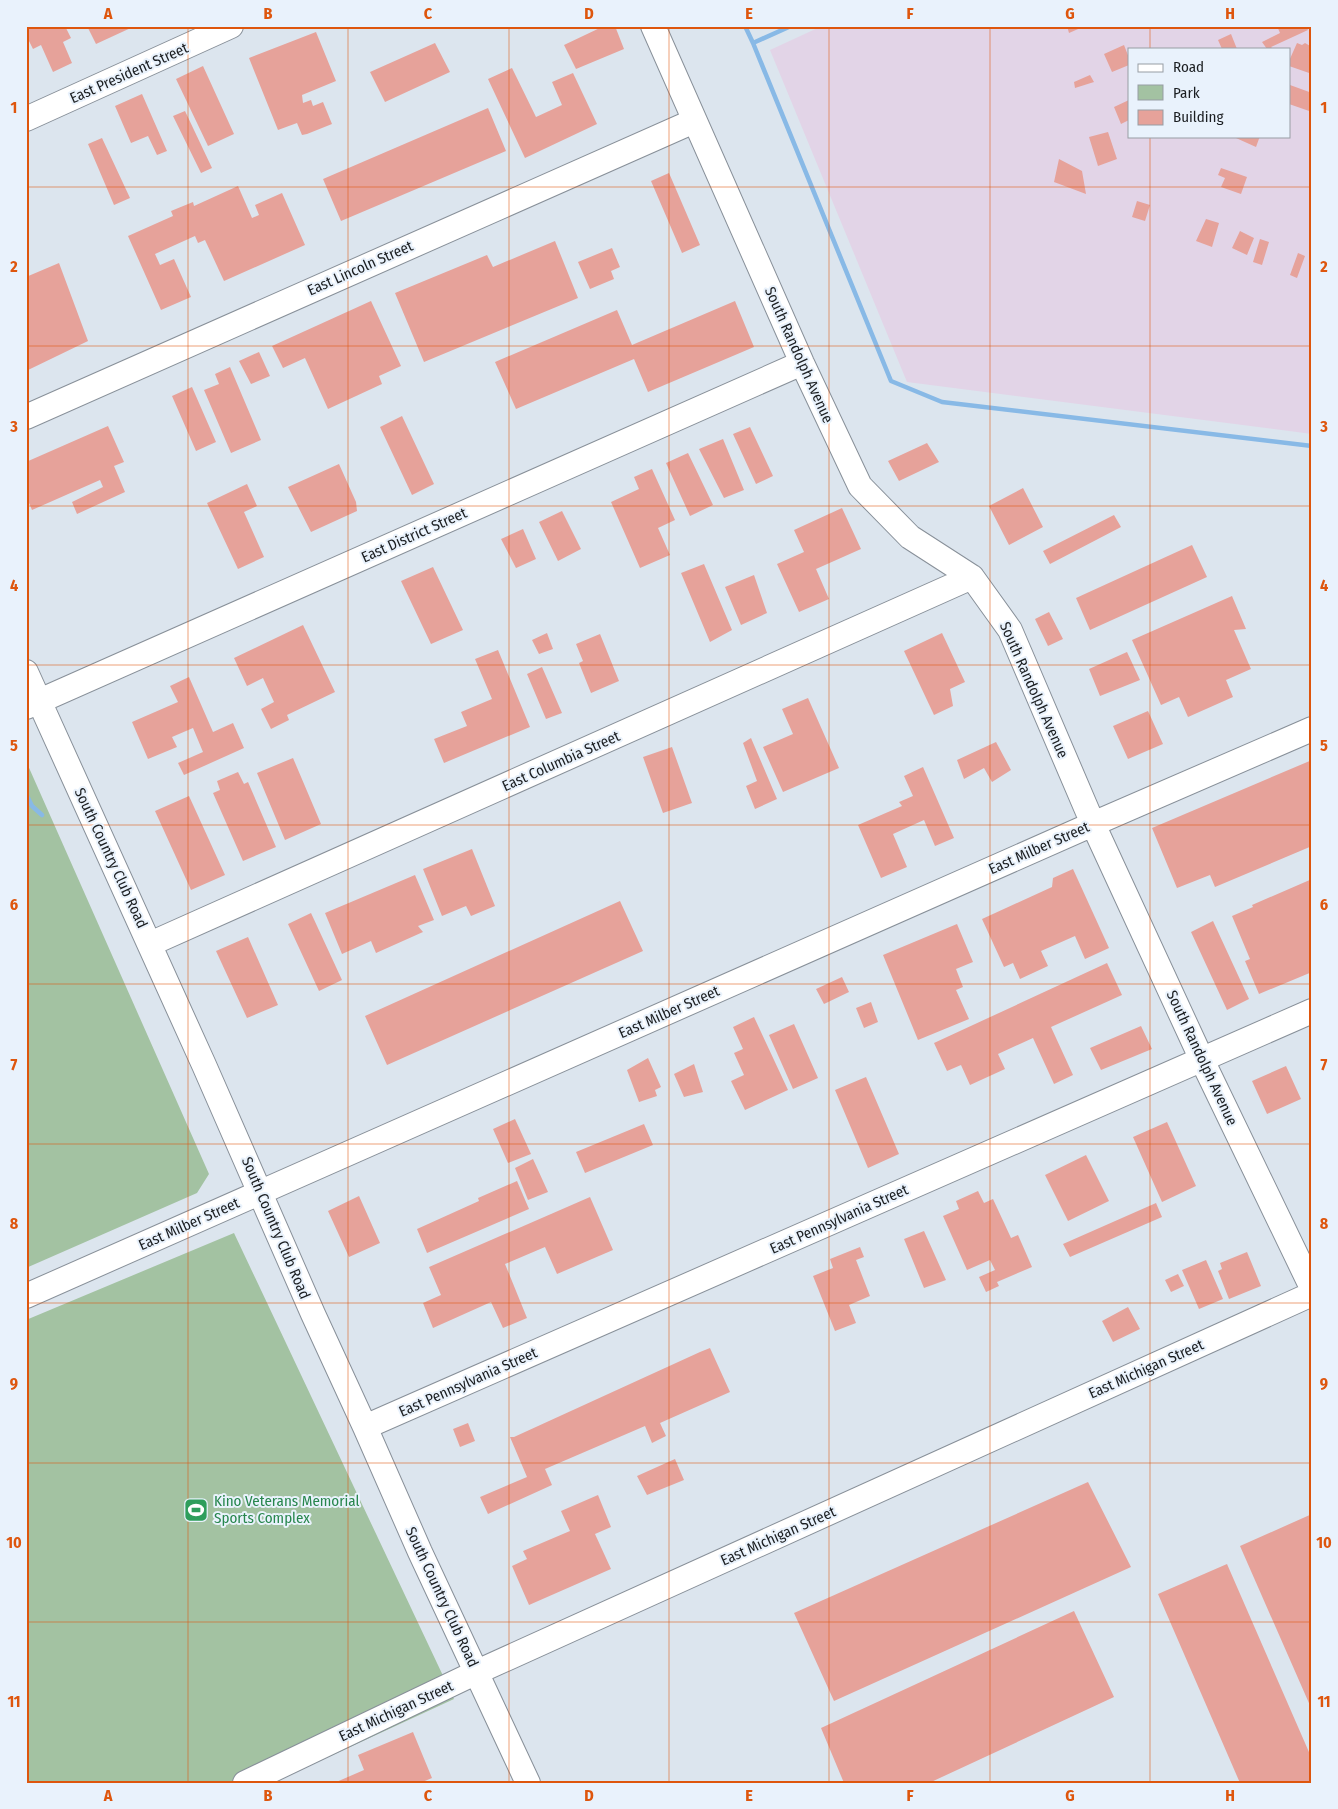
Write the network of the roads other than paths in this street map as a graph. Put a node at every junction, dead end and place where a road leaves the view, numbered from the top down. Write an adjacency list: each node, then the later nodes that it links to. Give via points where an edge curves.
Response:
1 (231, 26): 3 (street, East President Street)
2 (653, 26): 4 (street, South Randolph Avenue)
3 (26, 119)
4 (694, 120): 5 (street, South Randolph Avenue); 6 (street, East Lincoln Street)
5 (802, 362): 7 (street, South Randolph Avenue, via 860,486 910,537); 9 (street, East District Street)
6 (26, 416)
7 (972, 577): 11 (street, South Randolph Avenue, via 1010,630); 12 (street, East Columbia Street)
8 (26, 672): 9 (street, South Country Club Road)
9 (33, 704): 12 (street, South Country Club Road)
10 (1312, 729): 11 (street, East Milber Street)
11 (1093, 824): 14 (street, South Randolph Avenue); 15 (street, East Milber Street)
12 (150, 944): 15 (street, South Country Club Road)
13 (1312, 1011): 14 (street, East Pennsylvania Street)
14 (1202, 1060): 16 (street, South Randolph Avenue); 19 (street, East Pennsylvania Street)
15 (261, 1192): 18 (street, East Milber Street); 19 (street, South Country Club Road)
16 (1312, 1288)
17 (1312, 1294): 20 (street, East Michigan Street)
18 (26, 1296)
19 (365, 1427): 20 (street, South Country Club Road)
20 (477, 1672): 21 (street, East Michigan Street); 22 (street, South Country Club Road)
21 (246, 1783)
22 (528, 1783)

